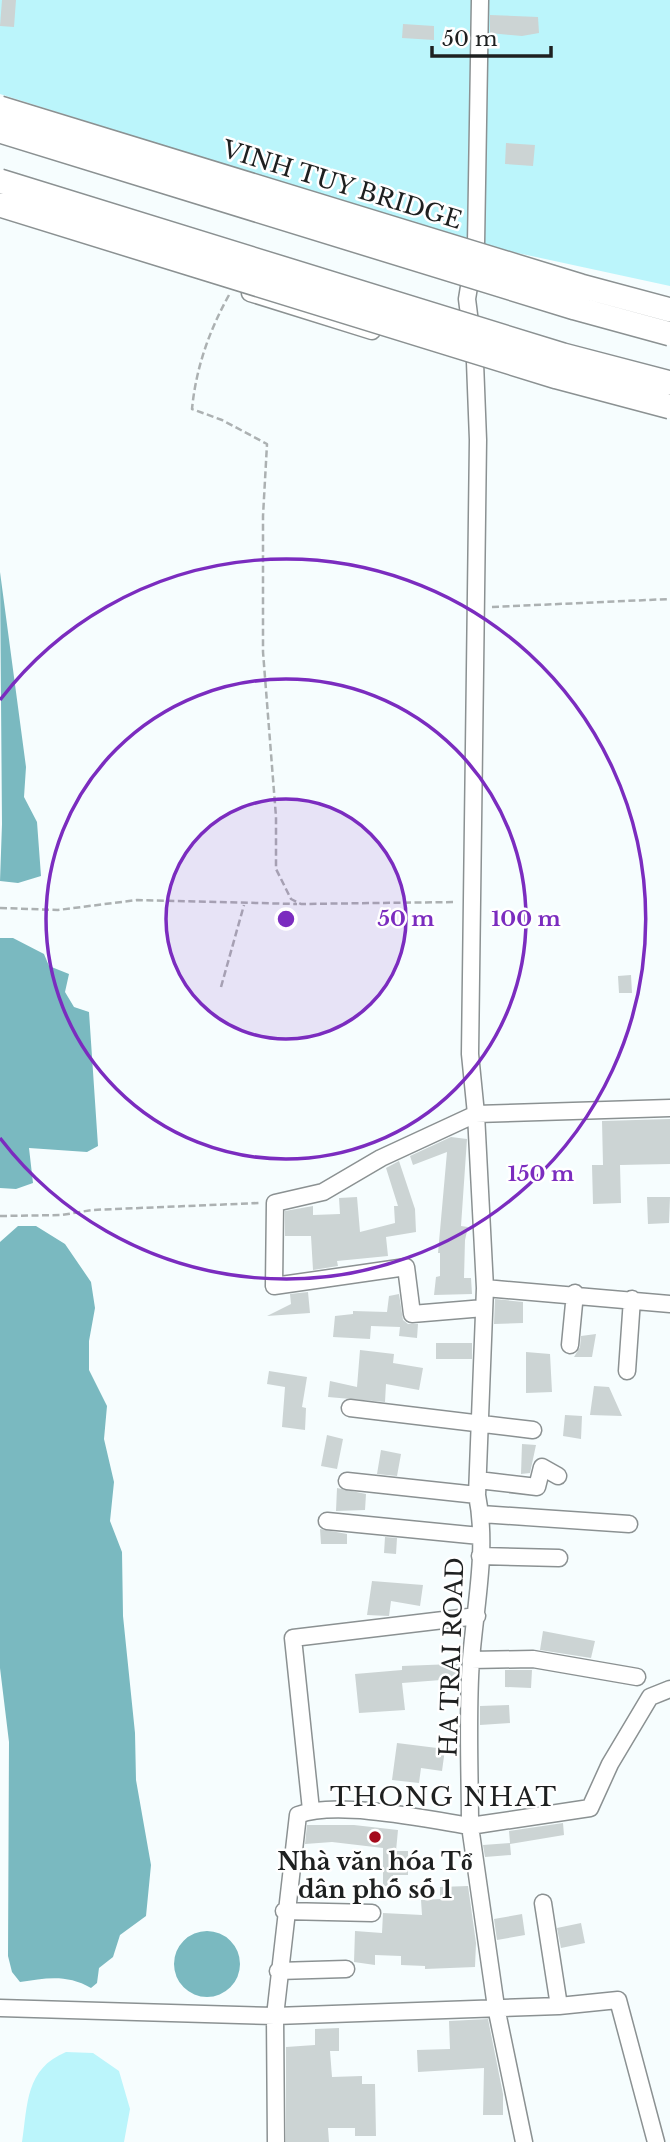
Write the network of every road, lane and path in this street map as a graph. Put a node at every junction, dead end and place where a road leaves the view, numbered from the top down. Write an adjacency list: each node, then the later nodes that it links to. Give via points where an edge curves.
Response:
1 (480, 0): 10 (street, HA TRAI ROAD, via 477,244 467,299)
2 (0, 108): 8 (highway, VINH TUY BRIDGE, bridge)
3 (0, 131): 9 (highway, VINH TUY BRIDGE, bridge, via 575,309)
4 (0, 181): 11 (highway, bridge, via 563,355)
5 (0, 205): 12 (highway, bridge, via 557,377)
6 (0, 213): 7 (street)
7 (234, 286): 10 (street); 17 (path, via 210,331 192,409 268,444 263,489 263,652 276,869 291,899)
8 (670, 310)
9 (670, 334)
10 (475, 362): 13 (street); 16 (street, HA TRAI ROAD, via 478,440)
11 (670, 383)
12 (670, 407)
13 (670, 418)
14 (670, 599): 15 (path)
15 (492, 607)
16 (471, 903): 17 (path); 22 (street, HA TRAI ROAD, via 470,1054)
17 (300, 904): 18 (path)
18 (244, 905): 19 (path, via 137,901 58,910); 20 (path)
19 (0, 908)
20 (222, 987)
21 (670, 1108): 22 (street)
22 (476, 1114): 23 (street, via 381,1158 323,1192); 25 (street, HA TRAI ROAD)
23 (275, 1203): 24 (path); 29 (street, via 274,1286 406,1267 412,1314)
24 (0, 1216)
25 (485, 1288): 26 (street); 29 (street, HA TRAI ROAD)
26 (575, 1293): 27 (street); 30 (street)
27 (632, 1300): 28 (street); 31 (street)
28 (670, 1304)
29 (484, 1308): 33 (street, HA TRAI ROAD)
30 (570, 1345)
31 (627, 1371)
32 (349, 1408): 33 (street)
33 (480, 1426): 34 (street); 37 (street, HA TRAI ROAD)
34 (533, 1430)
35 (558, 1476): 37 (street, via 542,1467 537,1487)
36 (347, 1481): 37 (street)
37 (477, 1488): 38 (street, HA TRAI ROAD)
38 (481, 1514): 40 (street); 41 (street, HA TRAI ROAD)
39 (327, 1521): 41 (street)
40 (629, 1524)
41 (480, 1536): 42 (street, HA TRAI ROAD)
42 (480, 1556): 43 (street); 44 (street, HA TRAI ROAD)
43 (559, 1558)
44 (477, 1616): 45 (street, HA TRAI ROAD); 48 (street, via 293,1638)
45 (471, 1660): 46 (street, via 533,1659); 49 (street, HA TRAI ROAD)
46 (637, 1677)
47 (670, 1689): 49 (street, via 650,1697 590,1808)
48 (311, 1810): 49 (street, via 392,1814); 51 (street, via 298,1815)
49 (470, 1826): 56 (street, HA TRAI ROAD)
50 (543, 1903): 55 (street)
51 (284, 1911): 52 (street); 54 (street)
52 (372, 1913)
53 (346, 1969): 54 (street)
54 (278, 1971): 58 (street)
55 (559, 2006): 56 (street); 61 (street, via 618,2000)
56 (496, 2007): 58 (street); 60 (street, HA TRAI ROAD)
57 (0, 2008): 58 (street)
58 (275, 2016): 59 (street)
59 (276, 2142)
60 (524, 2142)
61 (656, 2142)

